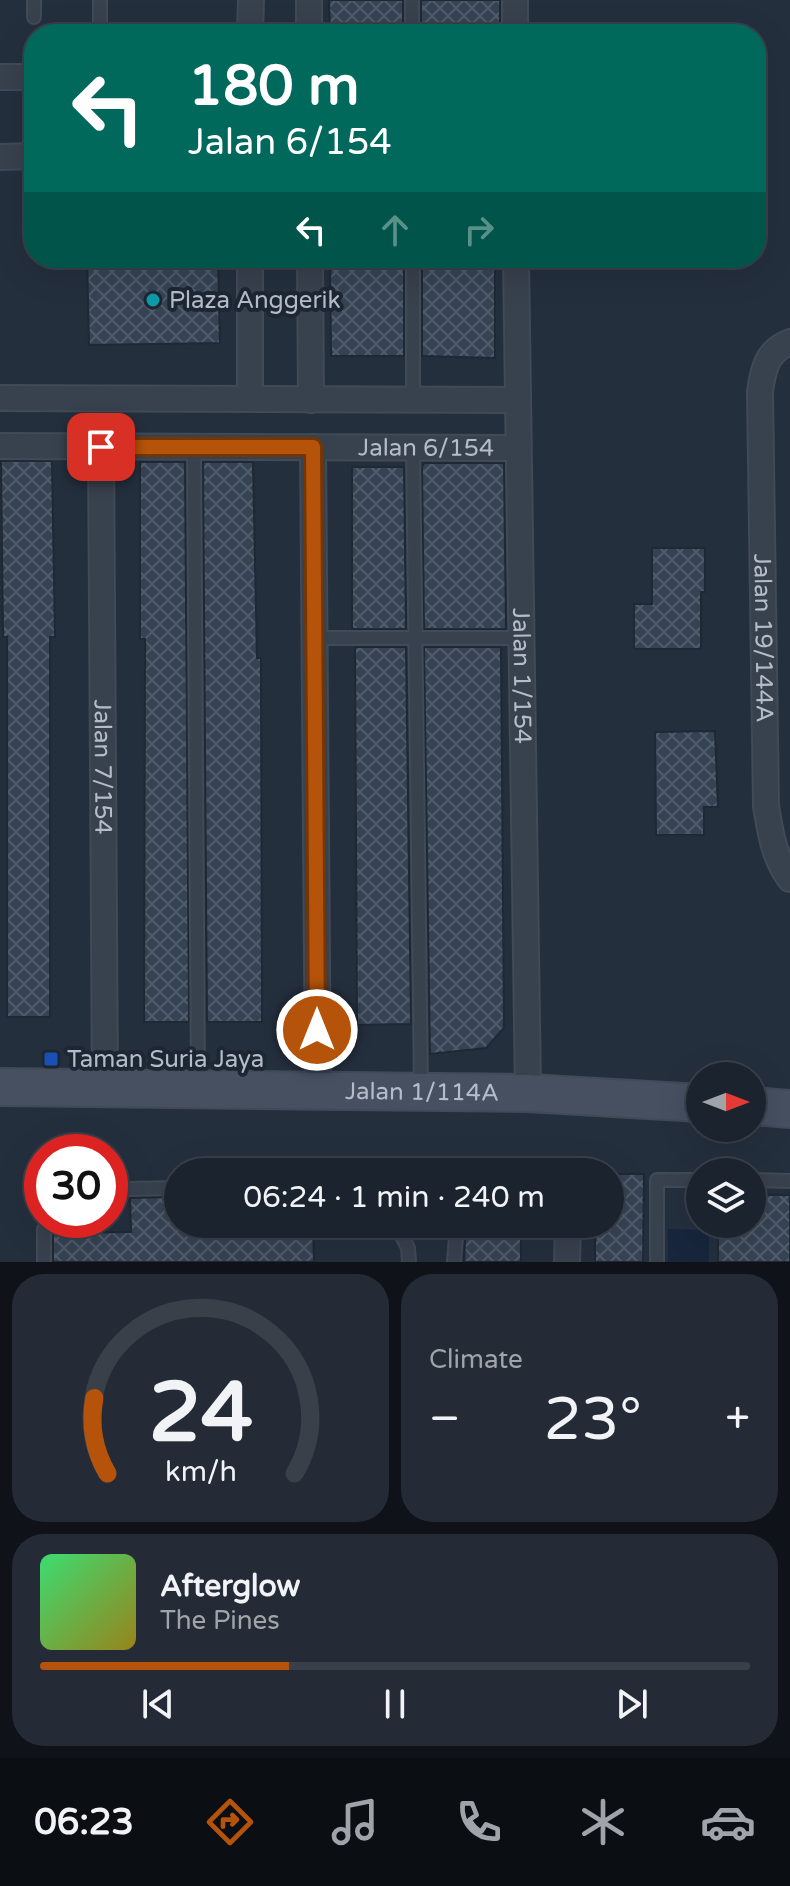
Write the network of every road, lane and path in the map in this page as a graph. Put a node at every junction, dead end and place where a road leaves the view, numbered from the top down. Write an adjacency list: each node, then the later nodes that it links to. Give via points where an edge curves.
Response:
1 (34, 0): 7 (lane)
2 (100, 0): 8 (lane)
3 (251, 0): 9 (street)
4 (309, 0): 10 (street)
5 (412, 0): 11 (lane)
6 (515, 0): 12 (street)
7 (34, 17)
8 (100, 24)
9 (250, 24)
10 (309, 24)
11 (412, 24)
12 (515, 24)
13 (0, 77): 14 (street)
14 (24, 77)
15 (24, 156): 16 (street)
16 (0, 157)
17 (250, 268): 23 (street)
18 (310, 268): 24 (street)
19 (413, 268): 25 (lane)
20 (516, 268): 26 (street, Jalan 1/154)
21 (790, 342): 36 (street, Jalan 19/144A, via 771,354 760,392 766,806 771,839)
22 (0, 398): 23 (street)
23 (250, 399): 24 (street)
24 (311, 400): 25 (street)
25 (413, 400): 26 (street)
26 (518, 400): 32 (street, Jalan 1/154)
27 (0, 446): 28 (street, Jalan 6/154)
28 (101, 447): 29 (street, Jalan 6/154); 38 (street, Jalan 7/154)
29 (194, 447): 30 (street, Jalan 6/154); 39 (lane)
30 (313, 447): 31 (street, Jalan 6/154); 33 (street)
31 (413, 447): 32 (street, Jalan 6/154); 34 (lane)
32 (518, 448): 35 (street, Jalan 1/154)
33 (315, 638): 34 (lane); 40 (street)
34 (416, 638): 35 (lane); 41 (lane)
35 (521, 638): 42 (street, Jalan 1/154)
36 (790, 879)
37 (0, 1087): 38 (street, Jalan 1/114A)
38 (105, 1088): 39 (street, Jalan 1/114A)
39 (198, 1089): 40 (street, Jalan 1/114A)
40 (318, 1090): 41 (street, Jalan 1/114A)
41 (421, 1092): 42 (street, Jalan 1/114A)
42 (528, 1093): 43 (street, Jalan 1/114A)
43 (686, 1102)
44 (766, 1107): 45 (street)
45 (790, 1109)
46 (686, 1180): 59 (lane, via 657,1180)
47 (766, 1180): 48 (lane)
48 (790, 1181)
49 (164, 1188): 50 (lane)
50 (128, 1189)
51 (44, 1238): 55 (lane)
52 (403, 1238): 56 (lane)
53 (456, 1238): 57 (lane)
54 (568, 1238): 58 (street)
55 (44, 1262)
56 (409, 1262)
57 (454, 1262)
58 (567, 1262)
59 (657, 1262)

